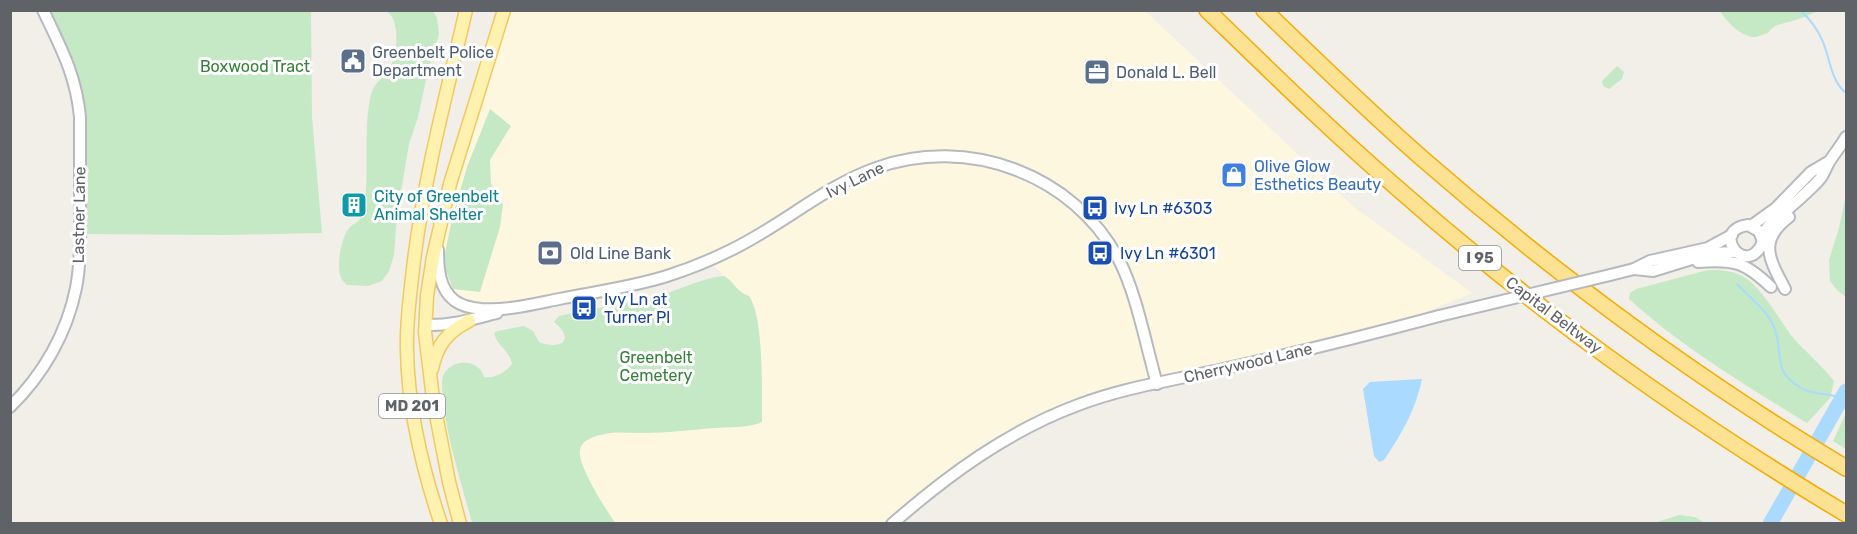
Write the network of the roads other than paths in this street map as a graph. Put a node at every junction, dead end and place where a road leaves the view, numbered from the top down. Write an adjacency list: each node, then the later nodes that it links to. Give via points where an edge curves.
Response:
1 (43, 10): 24 (street, Lastner Lane, via 71,71 78,98 79,263 73,300 55,347)
2 (466, 10): 16 (main road, MD 201, via 423,196)
3 (504, 10): 12 (main road, MD 201, via 450,184)
4 (1207, 10): 26 (highway, Capital Beltway / I 95, via 1322,121 1492,268 1683,410)
5 (1264, 10): 25 (highway, I 95, via 1422,159 1515,236 1641,332)
6 (1846, 137): 7 (street)
7 (1828, 162): 8 (street, via 1821,178); 9 (street, via 1811,172 1776,208)
8 (1803, 195): 11 (street, via 1772,222); 18 (street, via 1796,209 1774,231 1769,245 1770,260)
9 (1751, 226): 10 (street, via 1739,227); 11 (street)
10 (1732, 235): 13 (street); 15 (street, Cherrywood Lane, via 1708,248 1650,261)
11 (1762, 239): 13 (street, via 1754,254)
12 (437, 241): 19 (street, Ivy Lane, via 441,280 454,300 479,309); 21 (main road, MD 201, via 429,276)
13 (1736, 252): 14 (street, Cherrywood Lane, via 1711,254)
14 (1677, 265): 15 (street, Cherrywood Lane, via 1653,271); 17 (street, via 1719,260 1737,263 1757,273)
15 (1634, 269): 23 (street, Cherrywood Lane, bridge)
16 (411, 286): 21 (main road, via 416,314); 27 (main road, MD 201, via 407,340 410,387 421,456)
17 (1772, 287)
18 (1785, 289)
19 (518, 307): 20 (street, Ivy Lane); 23 (street, Ivy Lane, via 636,284 694,266 737,247 845,182 882,166 936,156 979,159 1022,171 1053,188 1079,210 1107,243 1130,287)
20 (469, 321): 21 (street, Ivy Lane); 22 (main road, via 443,339)
21 (426, 325): 22 (main road, MD 201)
22 (430, 379): 28 (main road, MD 201)
23 (1157, 384): 29 (street, Cherrywood Lane, via 1079,404 1010,436 950,476)
24 (10, 407)
25 (1846, 468)
26 (1846, 514)
27 (441, 524)
28 (460, 524)
29 (892, 524)

